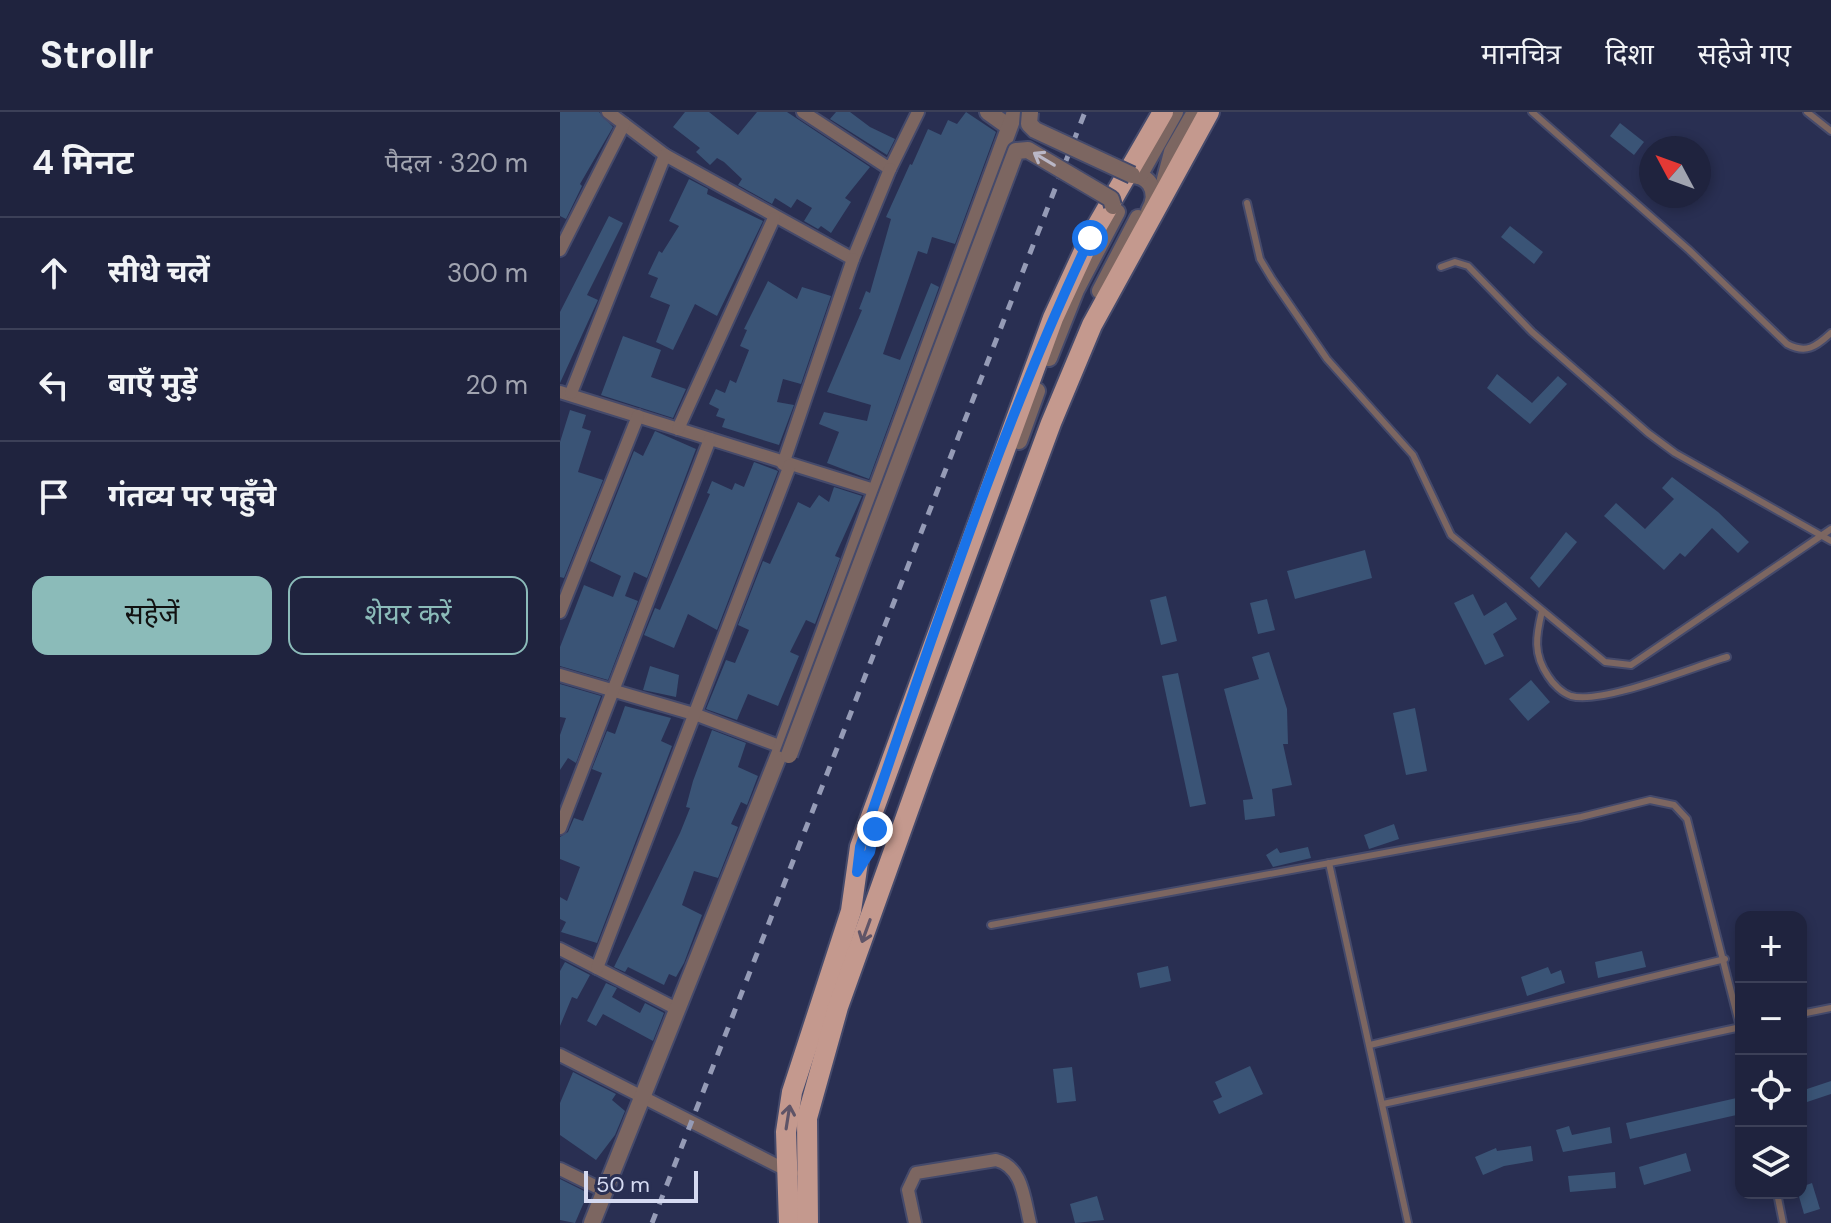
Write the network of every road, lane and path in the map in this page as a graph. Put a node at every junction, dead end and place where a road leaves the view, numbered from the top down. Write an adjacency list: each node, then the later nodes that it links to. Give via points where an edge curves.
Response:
1 (608, 112): 13 (street)
2 (803, 112): 16 (street)
3 (918, 112): 16 (street)
4 (988, 112): 12 (street)
5 (1030, 112): 17 (street, bridge, via 1029,124 1035,130)
6 (1163, 112): 45 (main road, via 1090,238 1053,318 916,687 860,847)
7 (1175, 112): 17 (street)
8 (1195, 112): 18 (street)
9 (1209, 112): 46 (main road, via 1092,325 1056,409)
10 (1532, 112): 26 (lane, via 1787,344 1810,350)
11 (1807, 112): 14 (lane)
12 (1012, 119): 32 (street)
13 (624, 124): 15 (street); 23 (street)
14 (1831, 131)
15 (665, 155): 21 (street); 27 (street)
16 (890, 169): 24 (street)
17 (1135, 175): 18 (street, via 1150,183); 20 (street, via 1114,185)
18 (1155, 196): 22 (street, via 1150,210)
19 (1247, 203): 36 (lane, via 1260,259 1272,279 1327,359 1413,455 1451,535)
20 (1114, 206): 22 (street); 42 (street, one-way to 42, bridge, via 1028,150 1016,151); 45 (street, via 1053,346 939,648 870,852)
21 (774, 218): 24 (street); 29 (street)
22 (1138, 218): 46 (street, via 1070,359 887,852)
23 (560, 250)
24 (853, 259): 31 (street)
25 (1441, 267): 34 (lane, via 1455,262 1468,266 1558,356 1675,453)
26 (1831, 333)
27 (565, 392): 28 (street)
28 (638, 416): 29 (street); 37 (street)
29 (678, 429): 30 (street)
30 (710, 439): 31 (street); 40 (street)
31 (787, 464): 32 (street); 41 (street)
32 (877, 491): 42 (street)
33 (1831, 529): 34 (lane)
34 (1820, 536): 35 (lane); 36 (lane, via 1631,665 1605,662)
35 (1831, 541)
36 (1542, 611): 38 (lane, via 1536,653 1553,684 1569,695 1603,696)
37 (560, 612)
38 (1727, 657)
39 (560, 675): 40 (street)
40 (611, 691): 41 (street); 43 (street)
41 (697, 715): 42 (street); 50 (street)
42 (786, 751): 53 (street, via 769,779)
43 (560, 828)
44 (1329, 863): 47 (lane); 49 (lane, via 1650,800 1674,805 1694,838); 56 (lane)
45 (857, 872): 61 (main road, one-way to 45, via 792,1092 851,911)
46 (885, 877): 61 (main road, one-way to 61, via 820,1067)
47 (991, 925)
48 (560, 949): 50 (street)
49 (1725, 959): 51 (lane); 56 (lane)
50 (597, 968): 53 (street)
51 (1735, 1002)
52 (1831, 1008): 54 (lane)
53 (677, 1009): 58 (street)
54 (1807, 1013)
55 (1735, 1029): 59 (lane)
56 (1370, 1045): 59 (lane)
57 (560, 1055): 58 (street)
58 (642, 1096): 61 (street); 62 (street)
59 (1383, 1104): 69 (lane)
60 (560, 1169): 62 (street)
61 (796, 1174): 65 (main road); 66 (main road)
62 (605, 1191): 64 (street)
63 (1778, 1199): 70 (lane)
64 (592, 1223)
65 (789, 1223)
66 (808, 1223)
67 (915, 1223): 68 (street, via 908,1190 916,1173 996,1160 1017,1173)
68 (1030, 1223)
69 (1408, 1223)
70 (1783, 1223)

